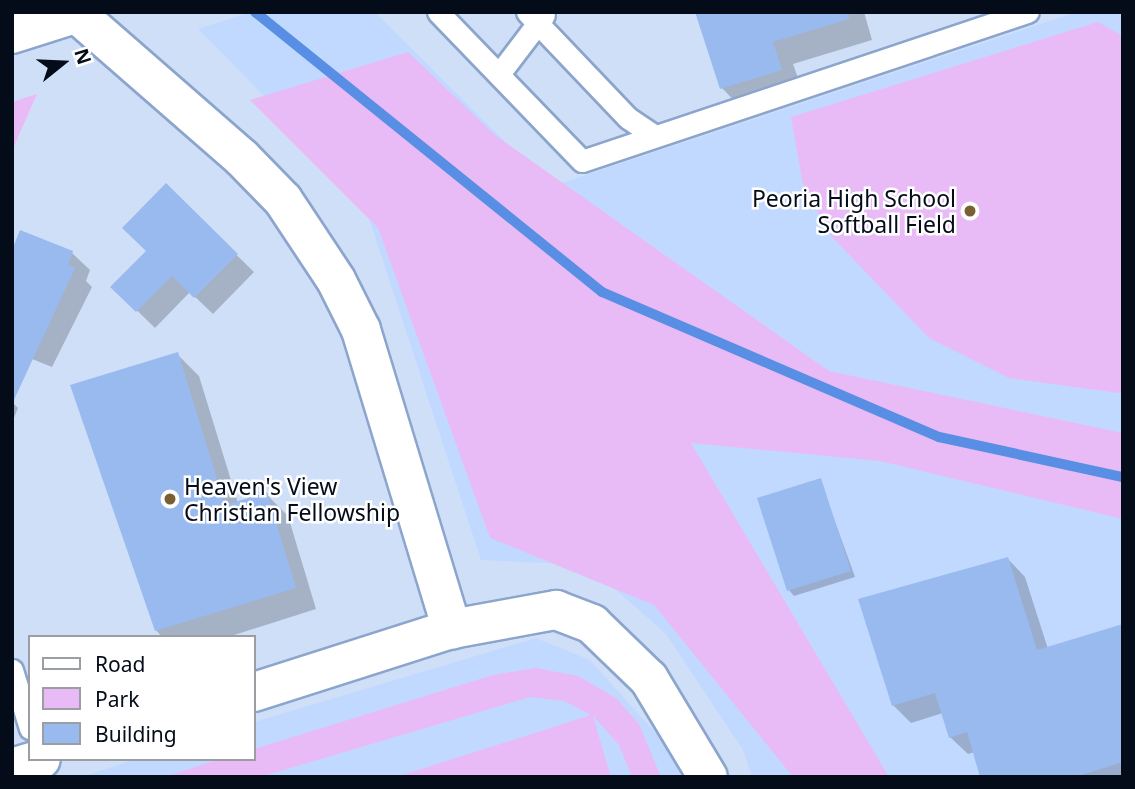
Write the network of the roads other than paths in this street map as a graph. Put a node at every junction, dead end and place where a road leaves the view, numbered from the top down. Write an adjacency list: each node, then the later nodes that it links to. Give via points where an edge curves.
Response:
1 (439, 12): 6 (lane)
2 (1028, 12): 7 (lane)
3 (79, 13): 5 (street); 8 (street, via 258,175 336,279 361,330)
4 (537, 17): 6 (lane); 7 (lane, via 628,118)
5 (12, 34)
6 (499, 74): 7 (lane, via 582,161)
7 (653, 135)
8 (452, 629): 10 (street); 14 (street, via 539,611 575,614 649,679)
9 (12, 670): 11 (lane)
10 (256, 691)
11 (28, 722)
12 (34, 761): 13 (street)
13 (12, 768)
14 (708, 777)

